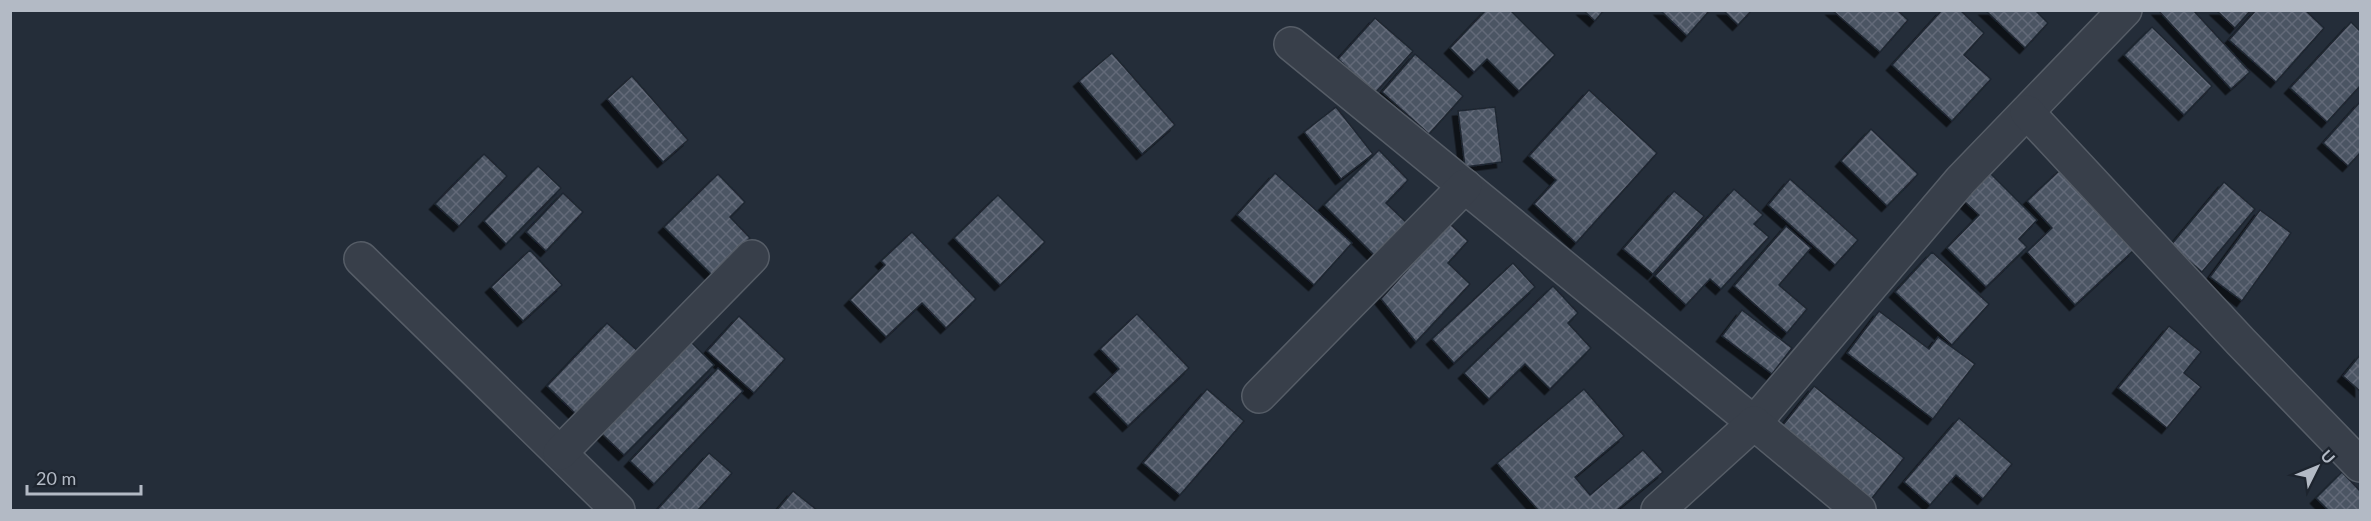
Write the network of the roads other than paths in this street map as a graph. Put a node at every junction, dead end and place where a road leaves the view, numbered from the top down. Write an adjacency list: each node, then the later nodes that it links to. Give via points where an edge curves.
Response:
1 (2126, 10): 3 (street)
2 (1291, 44): 4 (street)
3 (2027, 112): 8 (street, via 1961,180); 10 (street)
4 (1465, 186): 7 (street); 8 (street)
5 (752, 257): 9 (street)
6 (362, 259): 9 (street)
7 (1259, 396)
8 (1754, 423): 12 (street); 13 (street)
9 (560, 453): 11 (street)
10 (2361, 465)
11 (618, 510)
12 (1658, 510)
13 (1859, 510)

